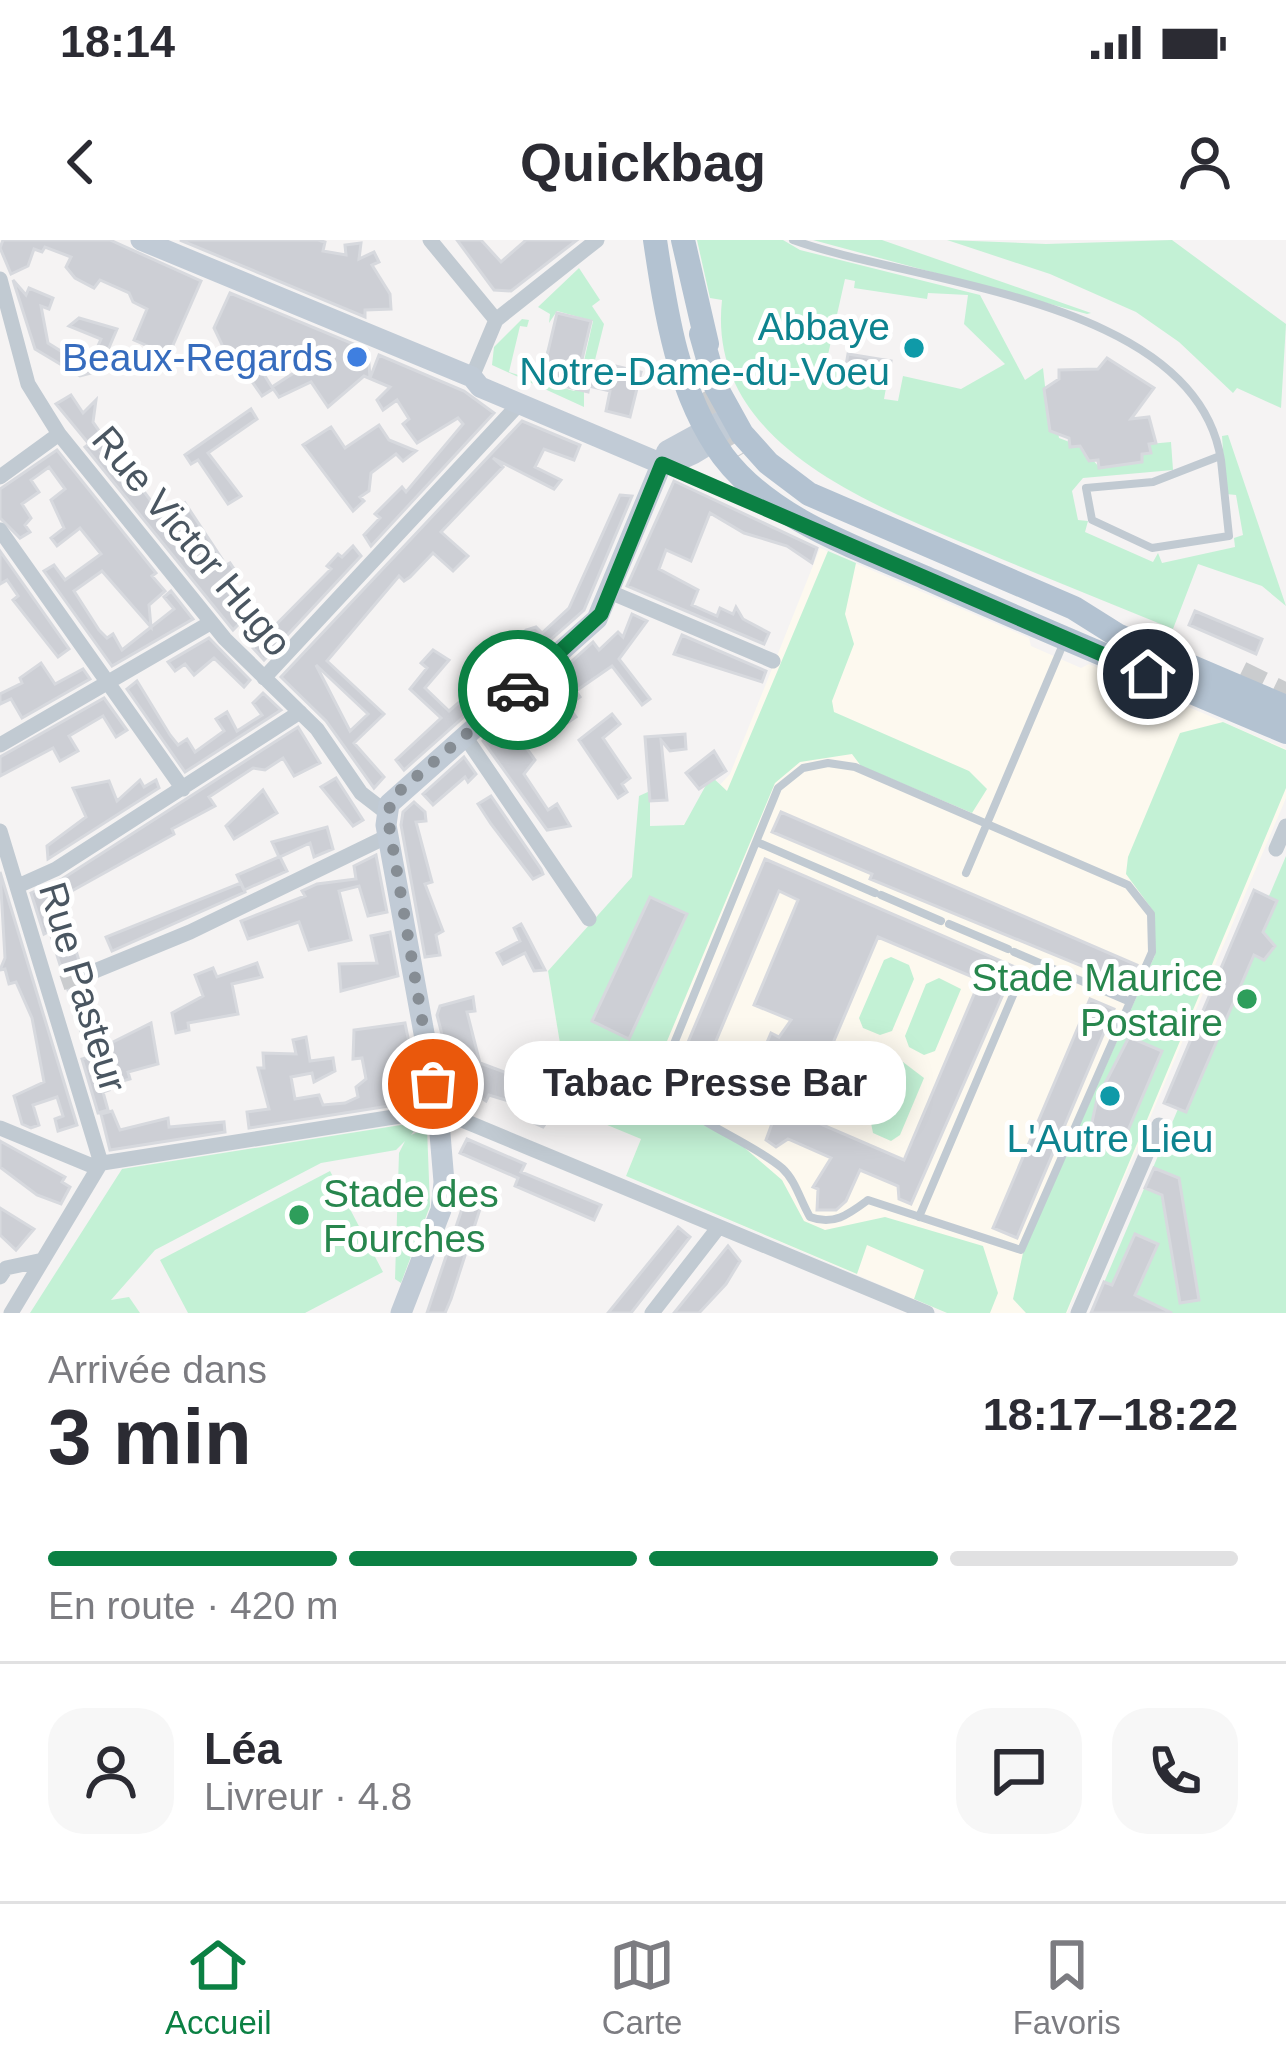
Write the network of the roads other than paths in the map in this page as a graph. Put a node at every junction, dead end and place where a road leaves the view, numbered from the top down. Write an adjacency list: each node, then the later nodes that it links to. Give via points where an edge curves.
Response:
1 (141, 240): 10 (main road)
2 (430, 240): 9 (street)
3 (597, 240): 9 (street)
4 (683, 240): 13 (main road, via 701,334)
5 (793, 240): 17 (lane, via 1118,335 1196,401)
6 (658, 243): 8 (main road)
7 (0, 279): 14 (street, Rue Victor Hugo, via 28,384)
8 (670, 284): 11 (main road); 15 (main road, via 682,373)
9 (496, 320): 10 (street)
10 (472, 377): 12 (main road); 18 (main road)
11 (704, 392)
12 (520, 403): 18 (main road); 30 (street)
13 (734, 408): 15 (main road); 23 (main road, via 768,463 829,505)
14 (59, 434): 19 (street); 26 (street, Rue Victor Hugo)
15 (710, 434): 18 (main road); 20 (main road, via 757,490)
16 (741, 454): 24 (main road, via 788,497)
17 (1220, 456): 17 (lane, via 1229,536 1152,548 1092,520 1086,488 1151,483)
18 (665, 457): 20 (lane); 22 (main road)
19 (0, 477)
20 (801, 520): 24 (main road)
21 (0, 530): 31 (street)
22 (610, 592): 28 (street); 36 (main road, via 586,631)
23 (1074, 608): 29 (main road); 32 (main road, via 1117,635)
24 (998, 610): 25 (main road)
25 (1025, 622): 27 (main road); 34 (lane, via 1059,628)
26 (210, 623): 30 (street, Rue Victor Hugo); 31 (street)
27 (1065, 639): 35 (main road); 40 (lane)
28 (773, 661)
29 (1241, 673)
30 (264, 678): 33 (street, Rue Victor Hugo)
31 (109, 682): 37 (street); 38 (street)
32 (1286, 706)
33 (300, 712): 38 (street); 39 (street, Rue Victor Hugo, via 361,794)
34 (1286, 721)
35 (1286, 732)
36 (464, 735): 39 (main road, via 397,793); 48 (street)
37 (0, 745)
38 (183, 789): 47 (street)
39 (387, 813): 43 (main road)
40 (987, 824): 44 (lane, via 828,763 803,768 778,788); 46 (lane); 51 (lane, via 1128,885 1141,898 1155,934)
41 (1286, 826): 45 (street)
42 (0, 831): 47 (street, Rue Pasteur)
43 (388, 836): 50 (street); 52 (main road)
44 (757, 842): 51 (lane); 56 (lane, via 658,1083 670,1101 784,1170 810,1217 846,1217 868,1200)
45 (1276, 849)
46 (967, 873)
47 (18, 886): 55 (street, Rue Pasteur, via 56,986)
48 (589, 920)
49 (1022, 974): 56 (lane)
50 (85, 975)
51 (1129, 1001): 56 (lane, via 1024,1247)
52 (438, 1110): 55 (street); 57 (street); 61 (main road, via 441,1210)
53 (1159, 1125): 64 (street)
54 (0, 1128): 55 (street)
55 (101, 1163): 58 (street)
56 (919, 1217)
57 (718, 1228): 62 (street); 63 (street)
58 (43, 1260): 59 (street, via 6,1268); 60 (street)
59 (0, 1277)
60 (11, 1313)
61 (401, 1313)
62 (652, 1313)
63 (927, 1313)
64 (1078, 1313)

